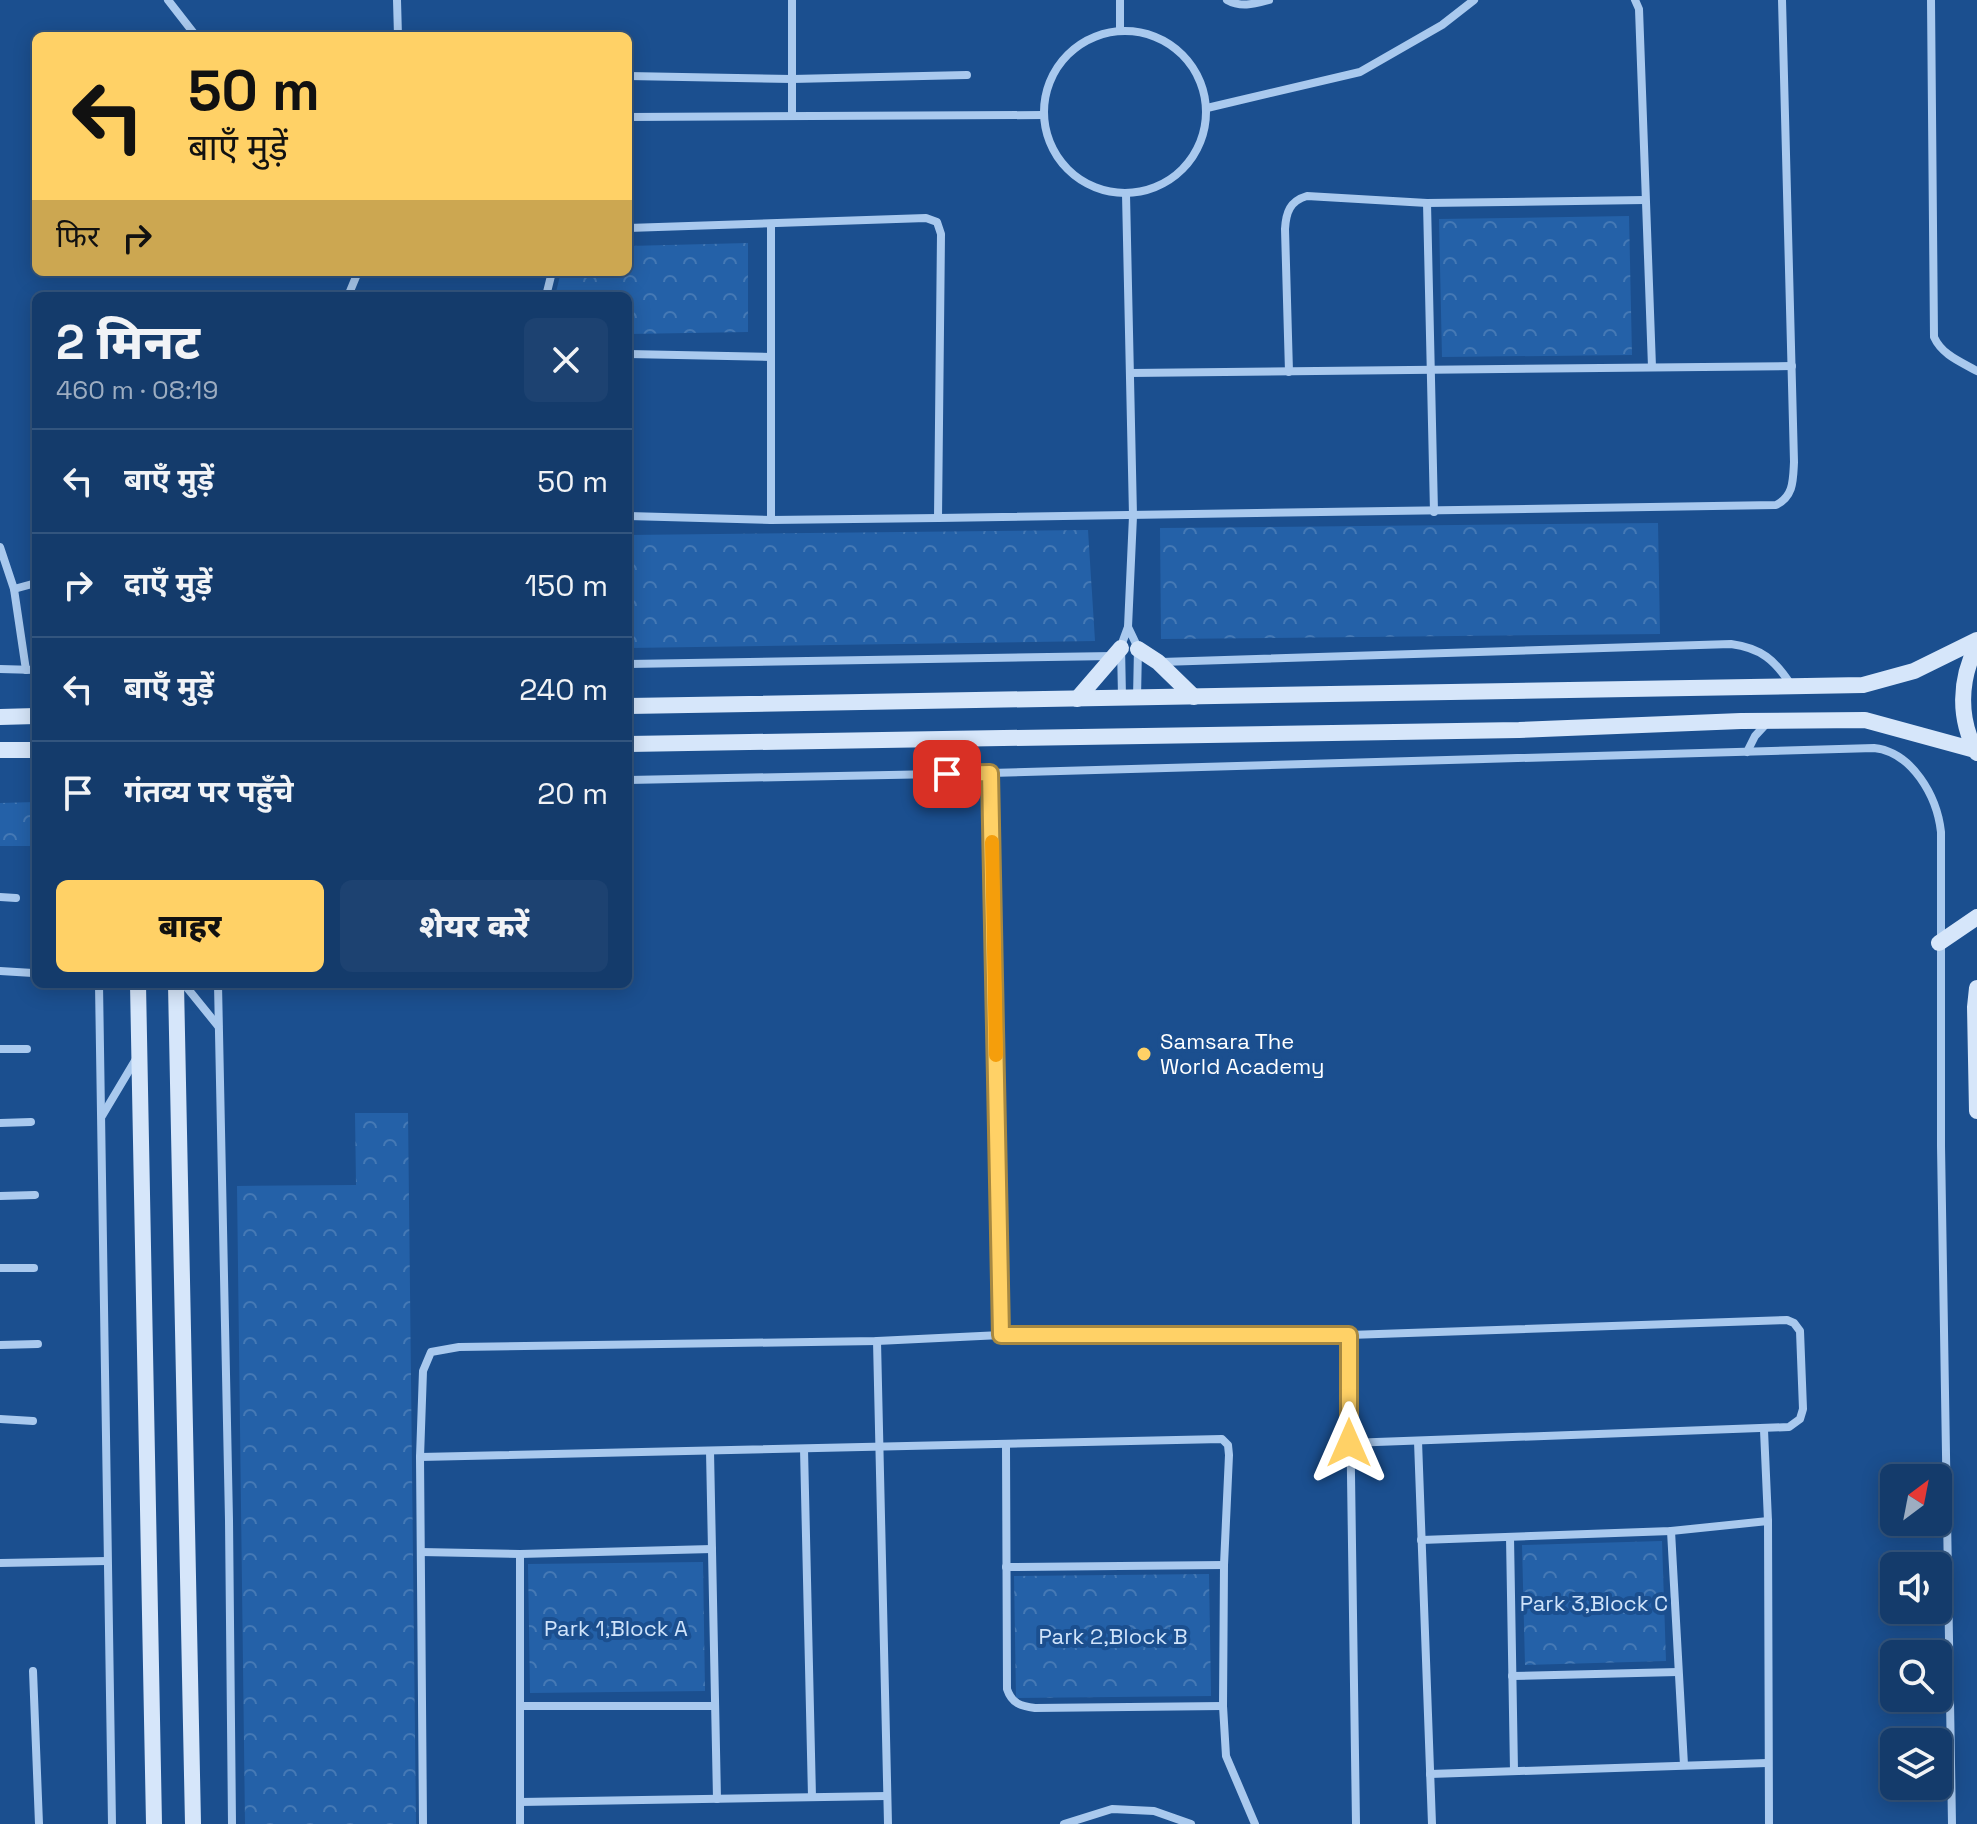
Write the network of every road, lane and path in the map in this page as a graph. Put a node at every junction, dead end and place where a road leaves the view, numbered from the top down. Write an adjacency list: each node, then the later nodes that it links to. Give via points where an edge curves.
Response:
1 (168, 0): 12 (street)
2 (397, 0): 13 (street)
3 (792, 0): 16 (street)
4 (1120, 0): 11 (street)
5 (1227, 0): 6 (street, via 1236,5)
6 (1269, 0)
7 (1474, 0): 17 (street, via 1442,25 1360,72)
8 (1635, 0): 22 (street)
9 (1782, 0): 28 (street)
10 (1931, 0): 31 (street, via 1934,337 1947,354)
11 (1120, 31): 17 (street, via 1146,33 1170,44 1202,83); 18 (street, via 1074,48 1051,78)
12 (193, 32)
13 (398, 32)
14 (967, 75): 16 (street)
15 (632, 76): 16 (street)
16 (792, 79): 19 (street)
17 (1207, 108): 21 (street, via 1204,134 1193,158 1152,190)
18 (1043, 115): 19 (street); 21 (street, via 1048,140 1078,180 1101,191)
19 (792, 116): 20 (street)
20 (632, 117)
21 (1126, 194): 33 (street)
22 (1645, 200): 23 (street); 29 (street)
23 (1427, 203): 30 (street); 32 (street, via 1307,196 1290,207 1285,215)
24 (771, 225): 25 (street); 27 (street); 37 (street, via 926,218 937,222)
25 (632, 228)
26 (632, 354): 27 (street)
27 (771, 357): 38 (street)
28 (1792, 366): 29 (street); 34 (street, via 1793,481 1785,500 1776,505)
29 (1652, 367): 30 (street)
30 (1431, 370): 32 (street); 34 (street)
31 (1977, 371)
32 (1289, 372): 33 (street)
33 (1130, 373): 36 (street)
34 (1434, 512): 36 (street)
35 (632, 516): 38 (street)
36 (1133, 516): 37 (street); 42 (street)
37 (938, 518): 38 (street)
38 (771, 520)
39 (0, 547): 41 (street)
40 (32, 584): 41 (street)
41 (14, 589): 48 (street)
42 (1128, 627): 44 (street); 44 (street)
43 (1977, 642): 49 (street, via 1914,671 1863,685); 61 (street, via 1962,691 1962,710)
44 (1124, 651): 45 (street); 46 (street); 51 (street); 51 (street); 52 (street)
45 (1158, 662): 49 (street, via 1731,644 1758,650); 50 (street)
46 (632, 664)
47 (0, 669): 48 (street)
48 (31, 670)
49 (1792, 686): 50 (street)
50 (1194, 697): 51 (street)
51 (1130, 698): 52 (street)
52 (1077, 699): 53 (street)
53 (632, 706)
54 (32, 716): 55 (street)
55 (0, 717)
56 (1770, 720): 57 (street, via 1519,730); 60 (street); 61 (street, via 1865,720)
57 (632, 744)
58 (0, 750): 59 (street)
59 (32, 750)
60 (1747, 752): 62 (street); 67 (street, via 1874,748 1909,763 1940,823)
61 (1976, 752)
62 (990, 773): 63 (street); 88 (street)
63 (632, 780)
64 (0, 897): 65 (street)
65 (16, 898)
66 (1977, 917): 67 (street)
67 (1939, 943): 142 (street)
68 (0, 971): 69 (street)
69 (32, 973)
70 (99, 988): 81 (street)
71 (138, 988): 79 (street)
72 (176, 988): 131 (street)
73 (187, 988): 76 (street)
74 (218, 988): 76 (street)
75 (1977, 988): 80 (street)
76 (218, 1026): 132 (street)
77 (0, 1049): 78 (street)
78 (27, 1049)
79 (139, 1053): 81 (street); 130 (street)
80 (1977, 1111)
81 (101, 1116): 110 (street)
82 (31, 1122): 83 (street)
83 (0, 1123)
84 (35, 1195): 85 (street)
85 (0, 1196)
86 (0, 1268): 87 (street)
87 (34, 1268)
88 (1001, 1335): 89 (street); 90 (street)
89 (1349, 1335): 95 (street, via 1787,1320 1800,1331 1803,1409 1789,1427); 97 (street)
90 (877, 1341): 99 (street); 102 (street, via 459,1347 431,1352 423,1371)
91 (38, 1344): 92 (street)
92 (0, 1345)
93 (0, 1419): 94 (street)
94 (33, 1421)
95 (1764, 1430): 96 (street); 103 (street)
96 (1418, 1441): 97 (street); 106 (street)
97 (1349, 1443): 139 (street)
98 (1006, 1446): 99 (street); 112 (street, via 1222,1439 1229,1455); 113 (street)
99 (879, 1447): 100 (street); 124 (street)
100 (804, 1449): 101 (street); 125 (street)
101 (710, 1451): 102 (street); 107 (street)
102 (420, 1457): 108 (street)
103 (1768, 1521): 104 (street); 120 (street)
104 (1671, 1531): 105 (street); 115 (street)
105 (1510, 1537): 106 (street); 116 (street)
106 (1421, 1540): 123 (street)
107 (712, 1549): 109 (street); 118 (street)
108 (421, 1552): 109 (street); 133 (street)
109 (520, 1554): 117 (street)
110 (107, 1561): 111 (street); 129 (street)
111 (0, 1563)
112 (1224, 1565): 113 (street); 119 (street)
113 (1006, 1567): 119 (street, via 1007,1689 1015,1703 1035,1708)
114 (33, 1671): 128 (street)
115 (1678, 1672): 116 (street); 121 (street)
116 (1512, 1676): 122 (street)
117 (520, 1706): 118 (street); 127 (street)
118 (715, 1706): 126 (street)
119 (1223, 1706): 138 (street, via 1226,1756)
120 (1767, 1763): 121 (street); 141 (street)
121 (1684, 1765): 122 (street)
122 (1514, 1771): 123 (street)
123 (1430, 1774): 140 (street)
124 (887, 1796): 125 (street); 135 (street)
125 (812, 1797): 126 (street)
126 (717, 1799): 127 (street)
127 (520, 1802): 134 (street)
128 (39, 1824)
129 (112, 1824)
130 (154, 1824)
131 (193, 1824)
132 (232, 1824)
133 (423, 1824)
134 (520, 1824)
135 (888, 1824)
136 (1064, 1824): 137 (street, via 1112,1809 1154,1811)
137 (1191, 1824)
138 (1255, 1824)
139 (1356, 1824)
140 (1432, 1824)
141 (1769, 1824)
142 (1952, 1824)

